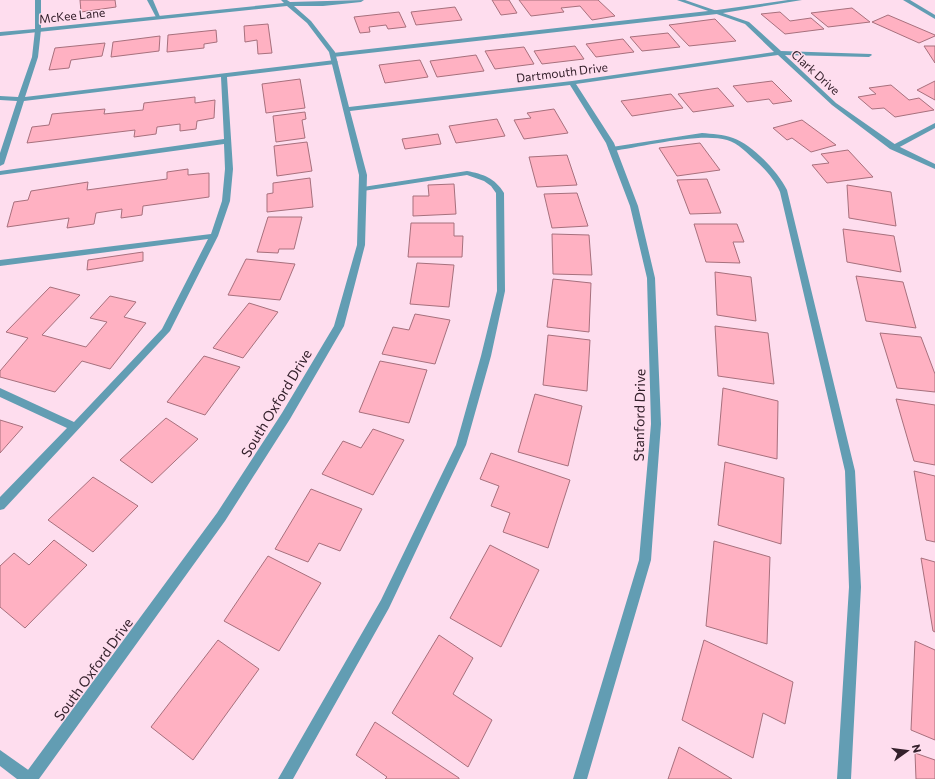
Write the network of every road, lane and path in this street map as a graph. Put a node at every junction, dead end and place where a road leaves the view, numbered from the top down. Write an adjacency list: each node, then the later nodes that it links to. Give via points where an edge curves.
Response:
1 (38, 0): 11 (street)
2 (150, 0): 10 (street)
3 (361, 0): 7 (street, McKee Lane, via 323,4)
4 (680, 0): 8 (street, Clark Drive)
5 (799, 0): 8 (street)
6 (906, 0): 9 (street)
7 (287, 2): 10 (street, McKee Lane); 15 (street, South Oxford Drive, via 309,22)
8 (717, 12): 13 (street, Clark Drive, via 747,23); 15 (street)
9 (935, 17)
10 (159, 18): 11 (street, McKee Lane)
11 (38, 30): 12 (street, McKee Lane); 19 (street, via 35,57)
12 (0, 34)
13 (778, 53): 14 (street, Dartmouth Drive); 17 (street, Dartmouth Drive); 23 (street, Clark Drive, via 834,104)
14 (869, 55)
15 (334, 58): 16 (street); 20 (street, South Oxford Drive)
16 (224, 74): 19 (street); 22 (street)
17 (572, 83): 20 (street, Dartmouth Drive); 24 (street, Stanford Drive)
18 (0, 98): 19 (street)
19 (21, 99): 25 (street)
20 (348, 109): 28 (street, South Oxford Drive, via 363,176)
21 (935, 125): 23 (street)
22 (228, 141): 27 (street); 29 (street, via 226,202)
23 (893, 147): 26 (street, Clark Drive)
24 (612, 149): 37 (street, Stanford Drive, via 634,206 651,278 656,424 645,560); 38 (street, via 702,135 715,136 732,140 745,149 772,173 782,188 850,471 855,587)
25 (0, 164)
26 (935, 167)
27 (0, 173)
28 (363, 189): 35 (street, South Oxford Drive, via 361,245 339,326 286,416 221,517); 36 (street, via 467,173 490,180 500,193 501,291 461,445 385,604)
29 (214, 236): 30 (street); 32 (street, via 165,331)
30 (0, 263)
31 (0, 392): 32 (street)
32 (75, 427): 33 (street)
33 (0, 505)
34 (0, 758): 35 (street)
35 (29, 779)
36 (285, 779)
37 (580, 779)
38 (844, 779)

